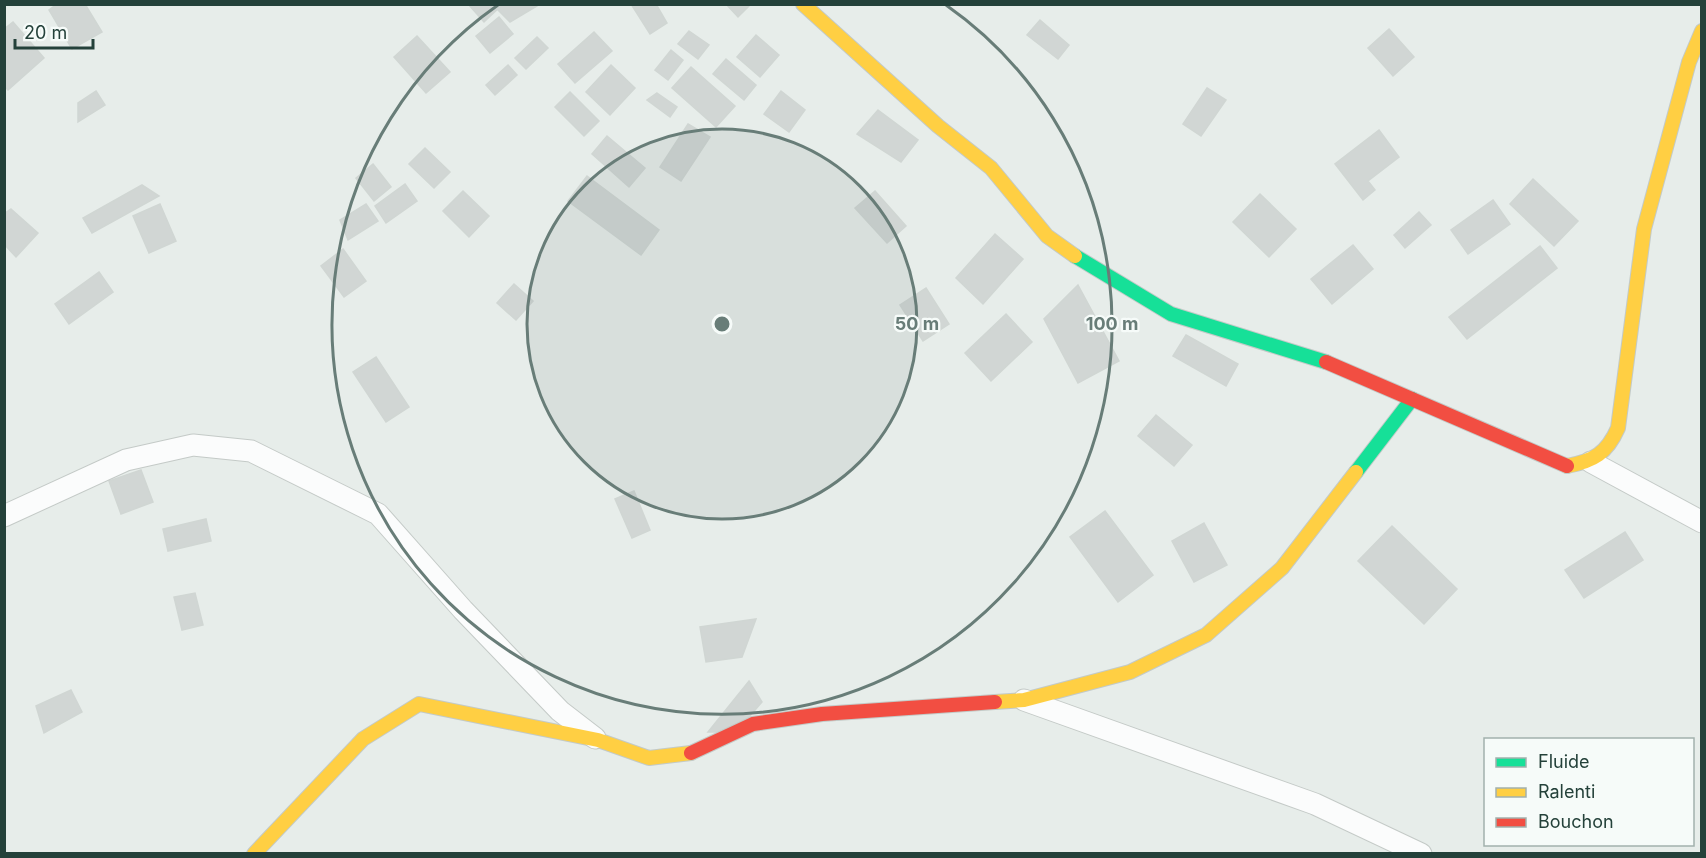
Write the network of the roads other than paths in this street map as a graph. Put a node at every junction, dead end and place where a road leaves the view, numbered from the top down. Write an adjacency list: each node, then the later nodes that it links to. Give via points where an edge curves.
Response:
1 (803, 4): 3 (street, via 938,126 991,168 1047,236 1096,271 1171,314 1338,366)
2 (1701, 31): 4 (street, via 1644,229 1618,428 1610,448)
3 (1412, 399): 4 (street, via 1566,466); 7 (street, via 1282,568 1206,634 1130,672)
4 (1591, 462): 6 (street)
5 (4, 516): 8 (street, via 126,460 193,445 251,452 378,514 560,711)
6 (1701, 522)
7 (1024, 700): 8 (street, via 822,714 753,724 693,753 649,758); 10 (street, via 1315,804)
8 (598, 740): 9 (street, via 419,704 363,740)
9 (254, 854)
10 (1421, 854)

